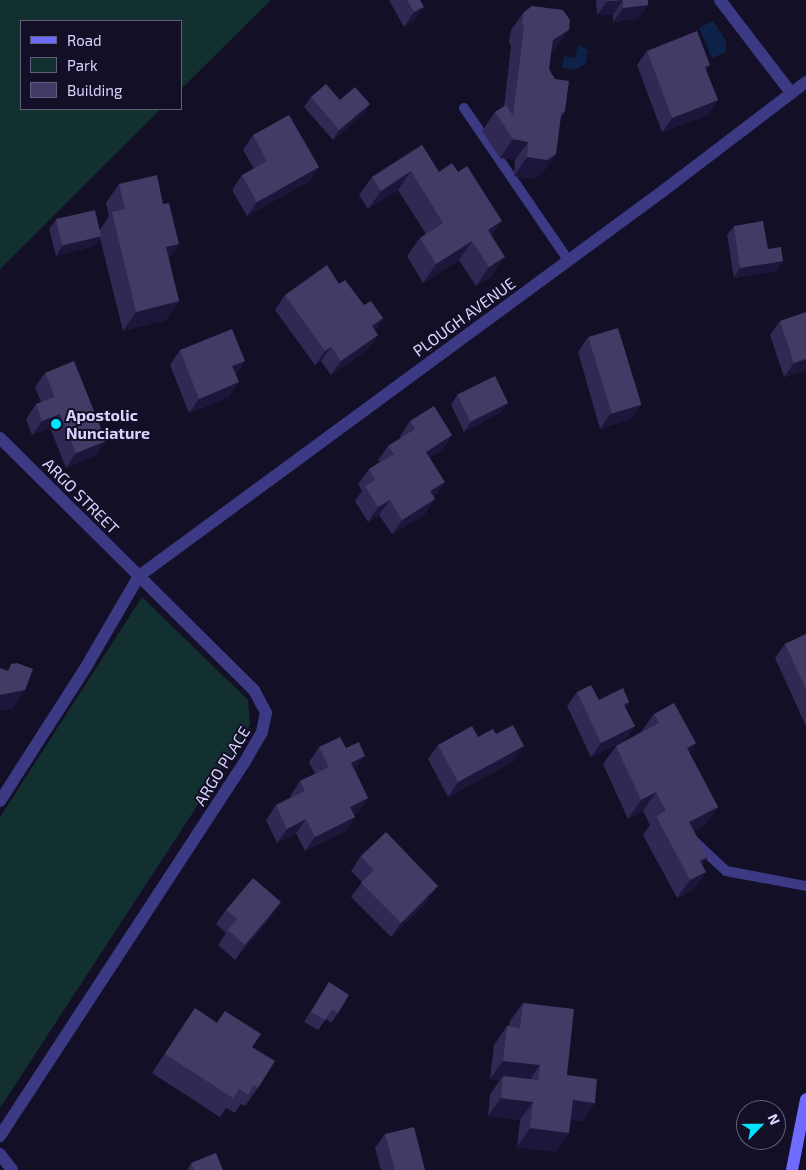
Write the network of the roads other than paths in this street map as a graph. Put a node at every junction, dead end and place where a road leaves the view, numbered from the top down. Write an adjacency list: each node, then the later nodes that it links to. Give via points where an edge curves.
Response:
1 (720, 0): 3 (street)
2 (806, 82): 3 (street, PLOUGH AVENUE)
3 (791, 93): 5 (street, PLOUGH AVENUE)
4 (464, 108): 5 (lane)
5 (568, 260): 7 (street, PLOUGH AVENUE)
6 (0, 438): 7 (street, ARGO STREET)
7 (139, 576): 8 (street, via 86,667); 12 (street, ARGO PLACE, via 254,690 266,713 266,721 244,763)
8 (0, 801)
9 (695, 841): 10 (lane, via 726,871)
10 (806, 886)
11 (806, 1099): 15 (main road)
12 (0, 1136)
13 (0, 1154): 14 (street)
14 (12, 1170)
15 (792, 1170)

